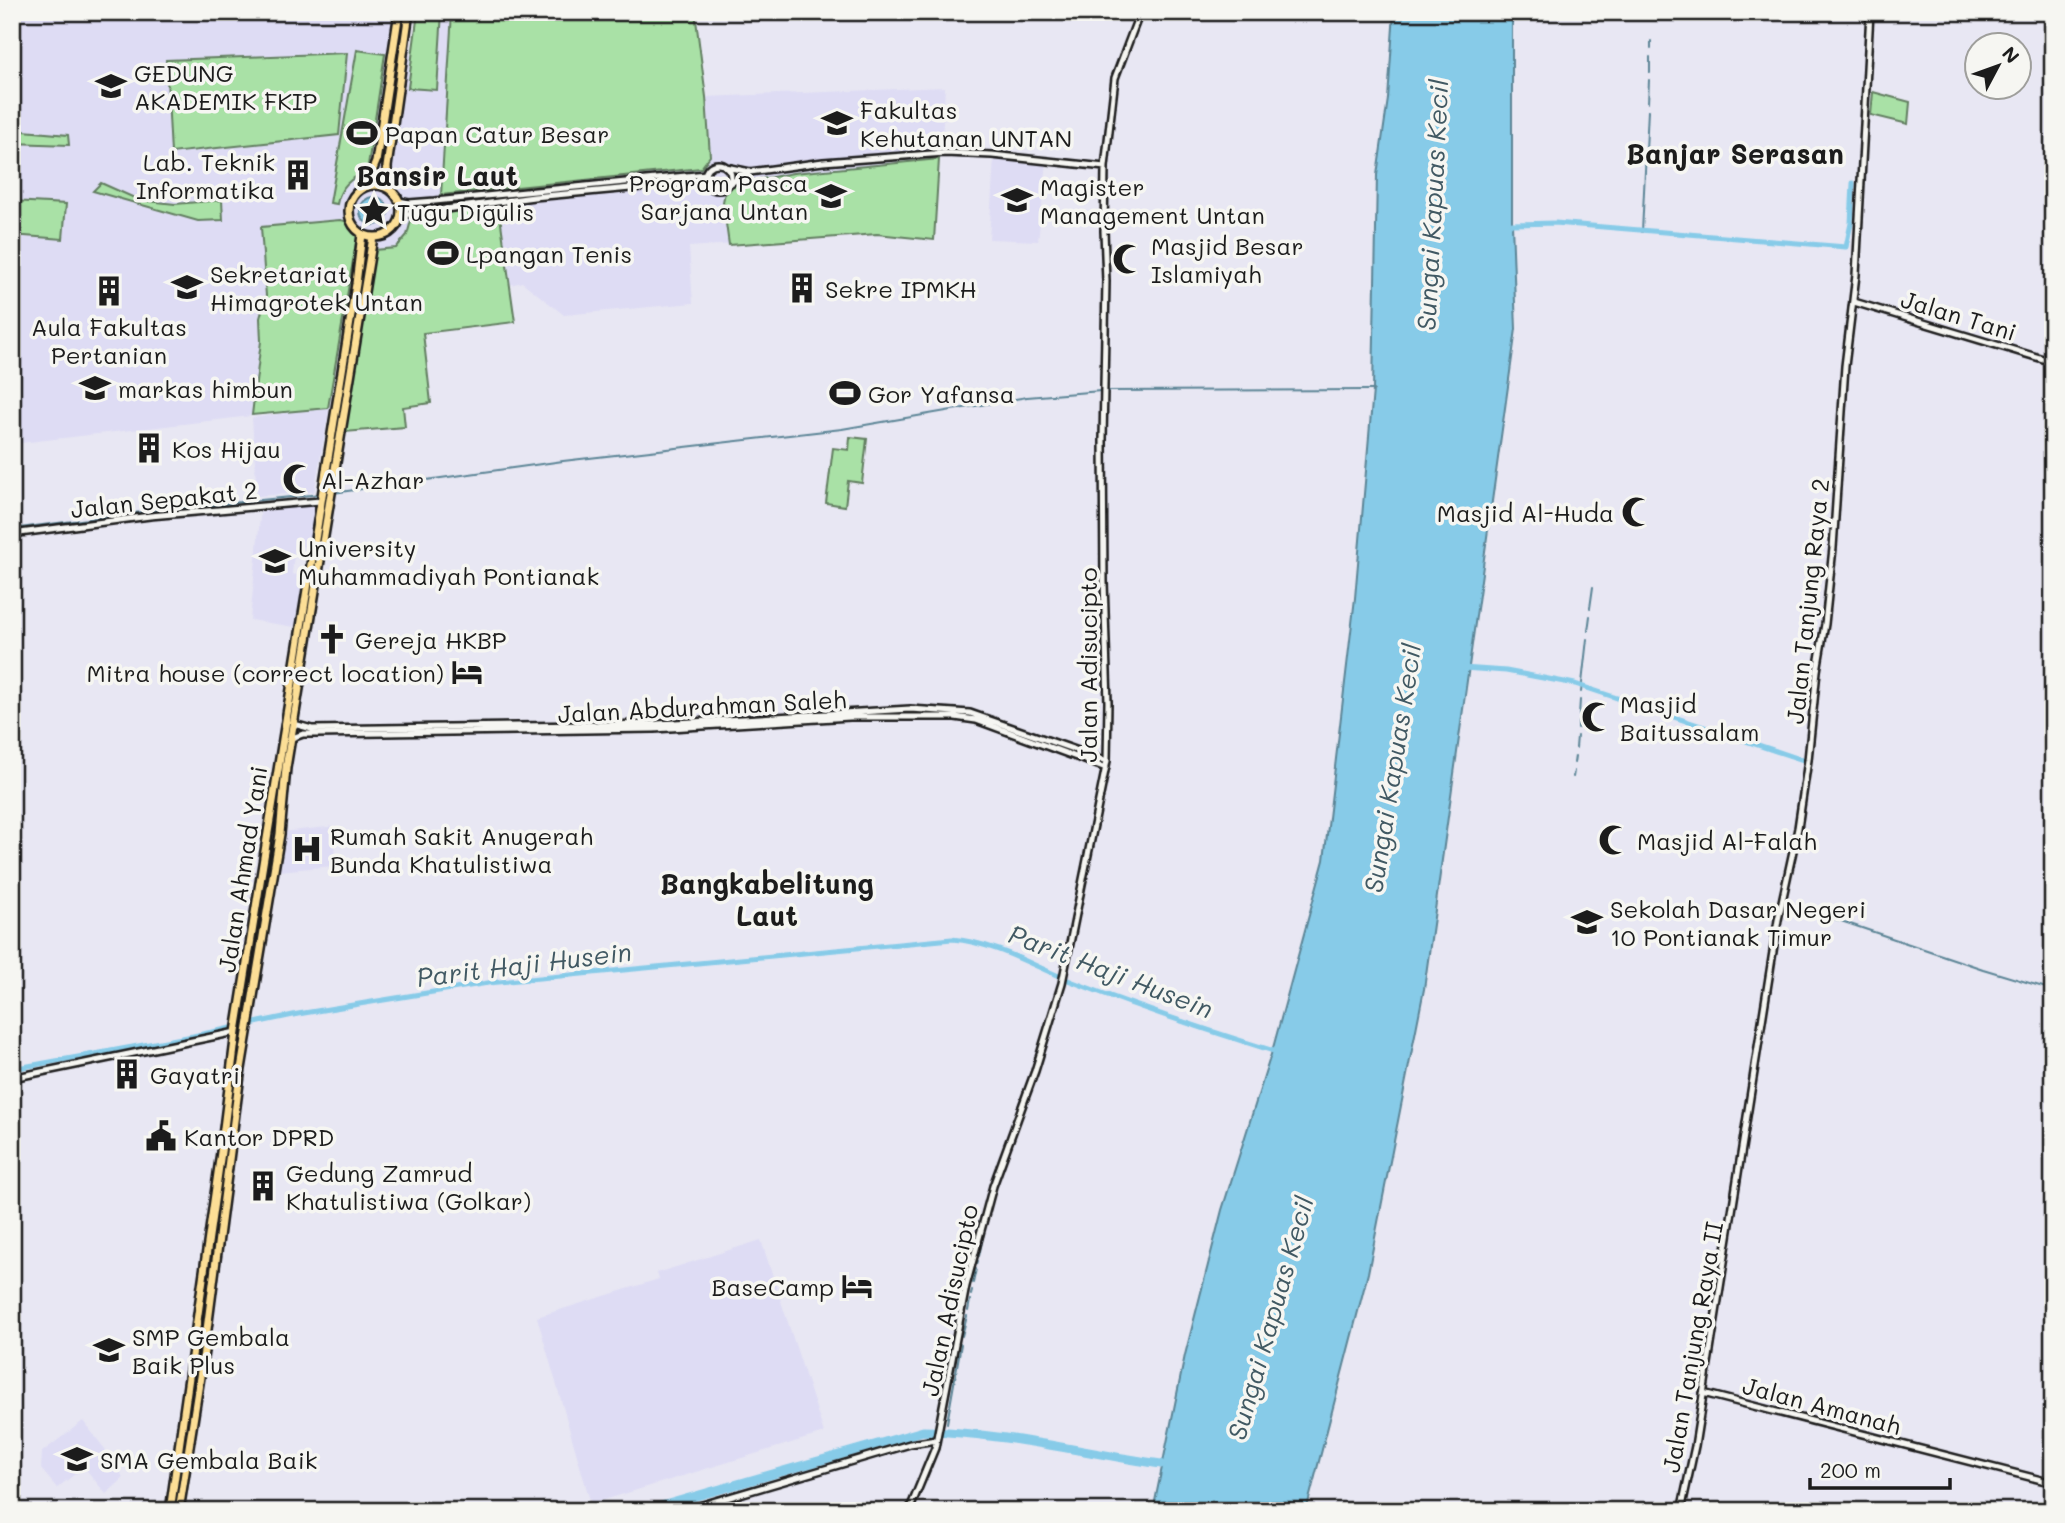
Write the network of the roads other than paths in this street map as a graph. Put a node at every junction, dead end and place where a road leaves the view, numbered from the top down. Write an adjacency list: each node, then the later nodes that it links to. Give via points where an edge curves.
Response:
1 (400, 12): 10 (highway, via 376,162)
2 (409, 12): 11 (highway)
3 (1140, 12): 5 (street, Jalan Adisucipto, via 1115,78)
4 (1870, 12): 17 (street, Jalan Tanjung Raya 2)
5 (1105, 166): 7 (street, via 945,153); 26 (street, Jalan Adisucipto)
6 (726, 167): 7 (street); 8 (street, via 713,165); 9 (street, via 731,175)
7 (750, 172): 9 (street)
8 (706, 177): 9 (street, via 716,189); 12 (street)
9 (729, 184)
10 (366, 186): 11 (highway); 15 (highway, via 354,195 347,211)
11 (388, 188): 13 (highway)
12 (533, 194): 13 (street); 14 (street)
13 (399, 201): 14 (highway)
14 (401, 215): 16 (highway, via 388,234)
15 (362, 234): 16 (highway); 19 (highway, Jalan Ahmad Yani)
16 (373, 237): 22 (highway, Jalan Ahmad Yani)
17 (1854, 302): 18 (street, Jalan Tani); 33 (street, Jalan Tanjung Raya 2, via 1845,366 1833,548 1806,780 1778,919)
18 (2053, 362)
19 (320, 500): 20 (street, Jalan Sepakat 2); 21 (highway, Jalan Ahmad Yani)
20 (12, 534)
21 (314, 538): 22 (highway); 27 (highway, Jalan Ahmad Yani)
22 (324, 539): 23 (highway, Jalan Ahmad Yani)
23 (294, 724): 24 (street, Jalan Abdurahman Saleh); 25 (highway, Jalan Ahmad Yani)
24 (333, 732): 25 (street, Jalan Abdurahman Saleh); 26 (street, Jalan Abdurahman Saleh, via 970,713)
25 (292, 738): 28 (highway, Jalan Ahmad Yani)
26 (1106, 764): 37 (street, Jalan Adisucipto, via 1065,971 974,1250)
27 (262, 872): 28 (highway); 29 (highway, Jalan Ahmad Yani)
28 (274, 873): 35 (highway, Jalan Ahmad Yani)
29 (237, 1028): 30 (street); 31 (highway, Jalan Ahmad Yani)
30 (218, 1037): 31 (street); 32 (street)
31 (235, 1042): 34 (highway, Jalan Ahmad Yani)
32 (12, 1078)
33 (1737, 1188): 36 (street, Jalan Tanjung Raya II)
34 (212, 1207): 35 (highway); 41 (highway, Jalan Ahmad Yani)
35 (223, 1209): 42 (highway, Jalan Ahmad Yani)
36 (1703, 1392): 40 (street, Jalan Amanah); 45 (street, Jalan Tanjung Raya II)
37 (936, 1440): 38 (street); 39 (street, Jalan Adisucipto)
38 (922, 1443): 39 (street); 43 (street)
39 (934, 1448): 44 (street, Jalan Adisucipto)
40 (2053, 1483)
41 (170, 1511)
42 (179, 1511)
43 (682, 1511)
44 (909, 1511)
45 (1681, 1511)

